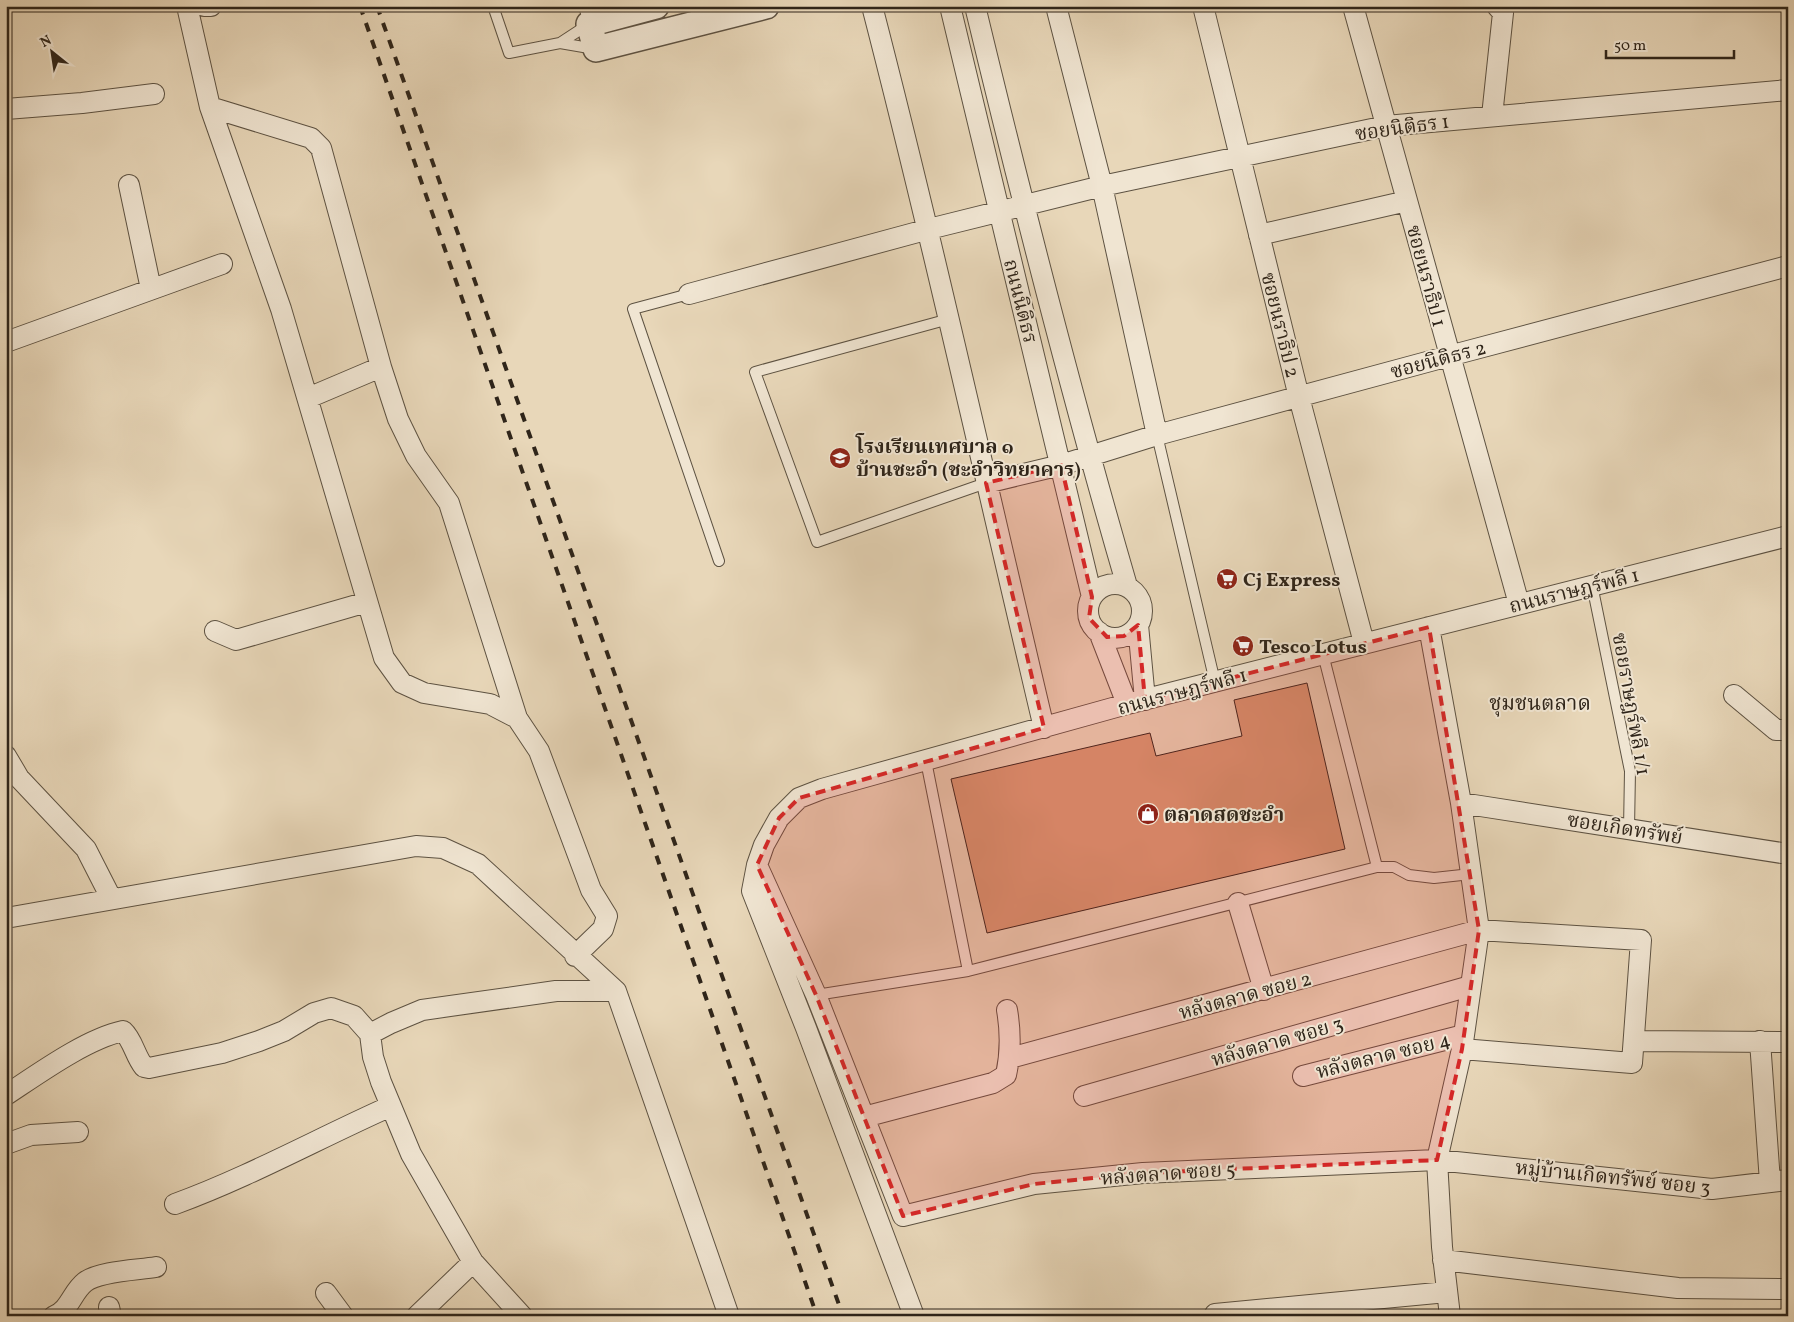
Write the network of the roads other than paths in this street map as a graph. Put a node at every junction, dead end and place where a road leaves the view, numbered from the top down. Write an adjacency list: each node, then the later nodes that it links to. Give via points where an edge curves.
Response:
1 (187, 6): 20 (street)
2 (204, 6): 3 (street)
3 (211, 6)
4 (493, 6): 16 (lane, via 509,53)
5 (656, 6): 15 (street)
6 (766, 6): 14 (street)
7 (872, 6): 30 (street)
8 (950, 6): 29 (street, ถนนนิติธร)
9 (975, 6): 28 (street, ถนนนิติธร)
10 (1203, 6): 24 (street, ซอยนราธิป 2)
11 (1353, 6): 23 (street, ซอยนราธิป 1)
12 (1497, 6): 22 (street, via 1503,13)
13 (1057, 7): 26 (street)
14 (727, 11): 17 (street)
15 (586, 15): 16 (lane); 17 (street)
16 (560, 43): 17 (lane)
17 (596, 49)
18 (1788, 90): 22 (street, ซอยนิติธร 1)
19 (154, 94): 21 (street)
20 (210, 106): 39 (street, via 311,138 320,148); 41 (street, via 281,309)
21 (6, 109)
22 (1492, 116): 23 (street, ซอยนิติธร 1)
23 (1386, 126): 24 (street, ซอยนิติธร 1); 27 (street, ซอยนราธิป 1)
24 (1240, 156): 26 (street, ซอยนิติธร 1); 31 (street, ซอยนราธิป 2)
25 (129, 185): 34 (street)
26 (1102, 186): 28 (street, ซอยนิติธร 1); 42 (street)
27 (1407, 201): 31 (street); 38 (street, ซอยนราธิป 1)
28 (1023, 206): 29 (street, ซอยนิติธร 1); 43 (street, ถนนนิติธร)
29 (1000, 212): 30 (street, ซอยนิติธร 1); 44 (street, ถนนนิติธร)
30 (929, 229): 35 (street, ซอยนิติธร 1); 36 (street)
31 (1259, 235): 40 (street, ซอยนราธิป 2)
32 (222, 264): 34 (street)
33 (1788, 266): 38 (street, ซอยนิติธร 2)
34 (151, 289): 37 (street)
35 (689, 294): 47 (lane, via 633,310)
36 (949, 319): 45 (street); 45 (lane, via 755,372 817,542)
37 (6, 342)
38 (1449, 356): 40 (street, ซอยนิติธร 2); 52 (street, ซอยนราธิป 1)
39 (380, 367): 41 (street); 62 (street, via 398,419 416,456 449,503)
40 (1299, 397): 42 (street, ซอยนิติธร 2); 57 (street, ซอยนราธิป 2)
41 (308, 398): 51 (street)
42 (1158, 435): 43 (street, ซอยนิติธร 2); 59 (lane)
43 (1089, 457): 44 (street, ซอยนิติธร 2); 49 (street, ถนนนิติธร)
44 (1061, 465): 45 (street, ซอยนิติธร 2); 50 (street, ถนนนิติธร)
45 (986, 483): 63 (street)
46 (1788, 536): 48 (street, ถนนราษฎร์พลี 1)
47 (719, 561)
48 (1592, 585): 52 (street, ถนนราษฎร์พลี 1); 68 (lane, ซอยราษฎร์พลี 1/1, via 1630,770)
49 (1127, 586): 50 (street, via 1109,584); 53 (street, via 1139,599 1141,616)
50 (1092, 597): 56 (street, via 1089,618)
51 (367, 602): 55 (street, via 236,640); 62 (street, via 384,658 402,683 424,693 490,704)
52 (1519, 604): 54 (street, ถนนราษฎร์พลี 1)
53 (1138, 625): 56 (street, via 1116,638); 61 (street)
54 (1429, 627): 57 (street, ถนนราษฎร์พลี 1); 67 (street)
55 (215, 631)
56 (1099, 632): 61 (street)
57 (1364, 643): 58 (street, ถนนราษฎร์พลี 1)
58 (1323, 654): 59 (street, ถนนราษฎร์พลี 1); 71 (lane)
59 (1215, 682): 61 (street, ถนนราษฎร์พลี 1)
60 (1734, 695): 64 (street, via 1776,730)
61 (1136, 702): 63 (street, ถนนราษฎร์พลี 1)
62 (517, 718): 77 (street, via 538,751 591,890 608,916 603,929)
63 (1044, 728): 66 (street, ถนนราษฎร์พลี 1)
64 (1788, 730)
65 (6, 756): 73 (street, via 19,778 86,849)
66 (926, 761): 70 (street, ถนนราษฎร์พลี 1, via 799,798 779,818); 78 (lane)
67 (1462, 803): 68 (street, ซอยเกิดทรัพย์); 72 (street)
68 (1629, 829): 69 (street, ซอยเกิดทรัพย์)
69 (1788, 854)
70 (757, 865): 82 (street); 112 (street, ถนนราษฎร์พลี 1, via 752,891)
71 (1377, 867): 72 (lane, via 1394,867 1409,875 1434,878); 74 (lane)
72 (1471, 874): 76 (street)
73 (111, 898): 75 (street); 77 (street, via 416,846 443,848 478,864)
74 (1238, 903): 78 (lane); 80 (street)
75 (6, 918)
76 (1479, 930): 79 (street); 80 (street, หลังตลาด ซอย 2); 85 (street, หลังตลาด ซอย 2, via 1641,940)
77 (575, 956): 81 (street)
78 (968, 972): 82 (lane)
79 (1470, 986): 86 (street); 92 (street, หลังตลาด ซอย 3)
80 (1264, 990): 89 (street, หลังตลาด ซอย 2)
81 (616, 991): 84 (street, via 556,991 422,1010 390,1022); 111 (street)
82 (816, 996): 94 (street)
83 (1007, 1010): 89 (street, via 1011,1033)
84 (370, 1034): 91 (street, via 354,1016 331,1008 314,1013 259,1041 222,1053 149,1068 139,1061 123,1031 112,1033 71,1054); 93 (street, via 373,1057)
85 (1634, 1041): 86 (street, หลังตลาด ซอย 4, via 1632,1063); 87 (street)
86 (1463, 1042): 90 (street, หลังตลาด ซอย 4); 97 (street)
87 (1760, 1042): 88 (street); 98 (street)
88 (1788, 1042)
89 (1010, 1058): 94 (street, via 1006,1075 993,1083)
90 (1303, 1076)
91 (6, 1095)
92 (1084, 1096)
93 (390, 1106): 99 (street, via 240,1179); 101 (street, via 411,1154)
94 (864, 1117): 97 (street, หลังตลาด ซอย 5, via 903,1216 1034,1184 1143,1173)
95 (78, 1132): 96 (street, via 31,1135)
96 (6, 1144)
97 (1437, 1160): 98 (street, หมู่บ้านเกิดทรัพย์ ซอย 3, via 1712,1189); 100 (street)
98 (1779, 1181)
99 (175, 1204)
100 (1443, 1260): 103 (street, via 1678,1288); 104 (street)
101 (473, 1262): 109 (street); 110 (street)
102 (156, 1267): 107 (street, via 93,1278 84,1283 65,1309)
103 (1788, 1289)
104 (1447, 1292): 106 (street); 113 (street)
105 (326, 1293): 108 (street)
106 (1215, 1314)
107 (54, 1316)
108 (343, 1316)
109 (417, 1316)
110 (522, 1316)
111 (730, 1316)
112 (914, 1316)
113 (1450, 1316)

